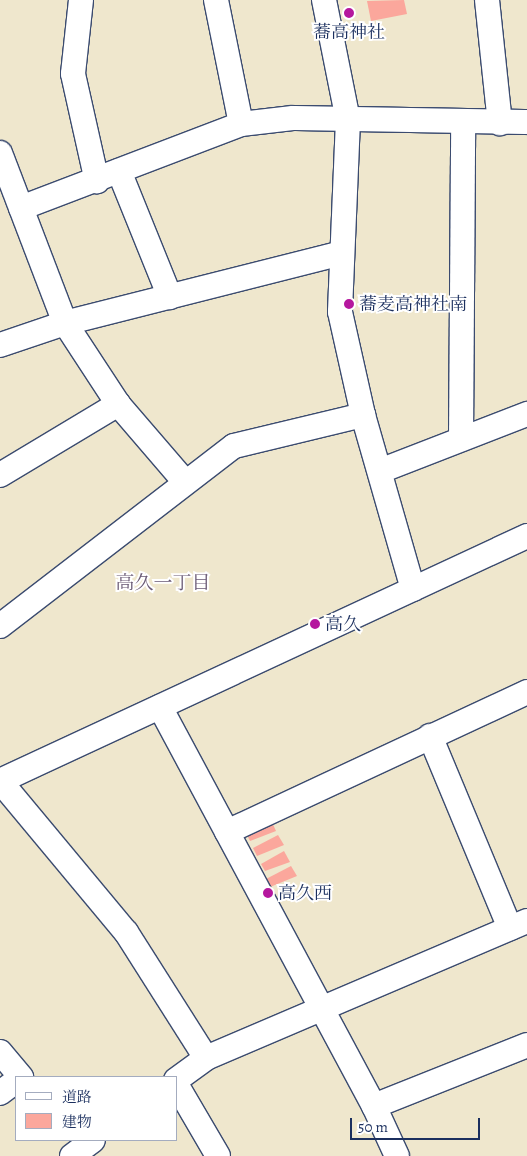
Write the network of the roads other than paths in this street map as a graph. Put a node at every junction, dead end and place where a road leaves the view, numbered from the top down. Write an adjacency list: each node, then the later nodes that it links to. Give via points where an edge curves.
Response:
1 (81, 0): 12 (street, via 73,74)
2 (216, 0): 9 (street)
3 (324, 0): 5 (street)
4 (487, 0): 8 (street)
5 (348, 120): 7 (street); 9 (street, via 293,118); 14 (street)
6 (527, 122): 8 (street)
7 (464, 123): 8 (street); 21 (street)
8 (500, 123)
9 (241, 124): 11 (street)
10 (0, 153): 13 (street)
11 (119, 171): 12 (street); 15 (street)
12 (97, 180): 13 (street)
13 (21, 208): 16 (street)
14 (342, 253): 15 (street); 20 (street, via 340,312)
15 (170, 297): 16 (street)
16 (65, 323): 17 (street); 18 (street)
17 (0, 346)
18 (118, 404): 23 (street); 24 (street)
19 (527, 414): 21 (street)
20 (364, 415): 22 (street); 24 (street, via 234,446)
21 (461, 440): 22 (street)
22 (380, 471): 26 (street)
23 (0, 475)
24 (185, 482): 27 (street)
25 (527, 536): 26 (street)
26 (413, 589): 29 (street)
27 (0, 626)
28 (527, 692): 30 (street)
29 (160, 707): 31 (street); 32 (street)
30 (430, 736): 32 (street); 33 (street)
31 (0, 781): 37 (street, via 131,939)
32 (227, 832): 34 (street)
33 (518, 924): 34 (street)
34 (321, 1008): 37 (street); 43 (street)
35 (527, 1045): 43 (street)
36 (0, 1052): 38 (street)
37 (206, 1058): 39 (street)
38 (20, 1076)
39 (178, 1080)
40 (15, 1082): 42 (street)
41 (178, 1086): 44 (street)
42 (0, 1093)
43 (374, 1106): 45 (street)
44 (218, 1156)
45 (397, 1156)

